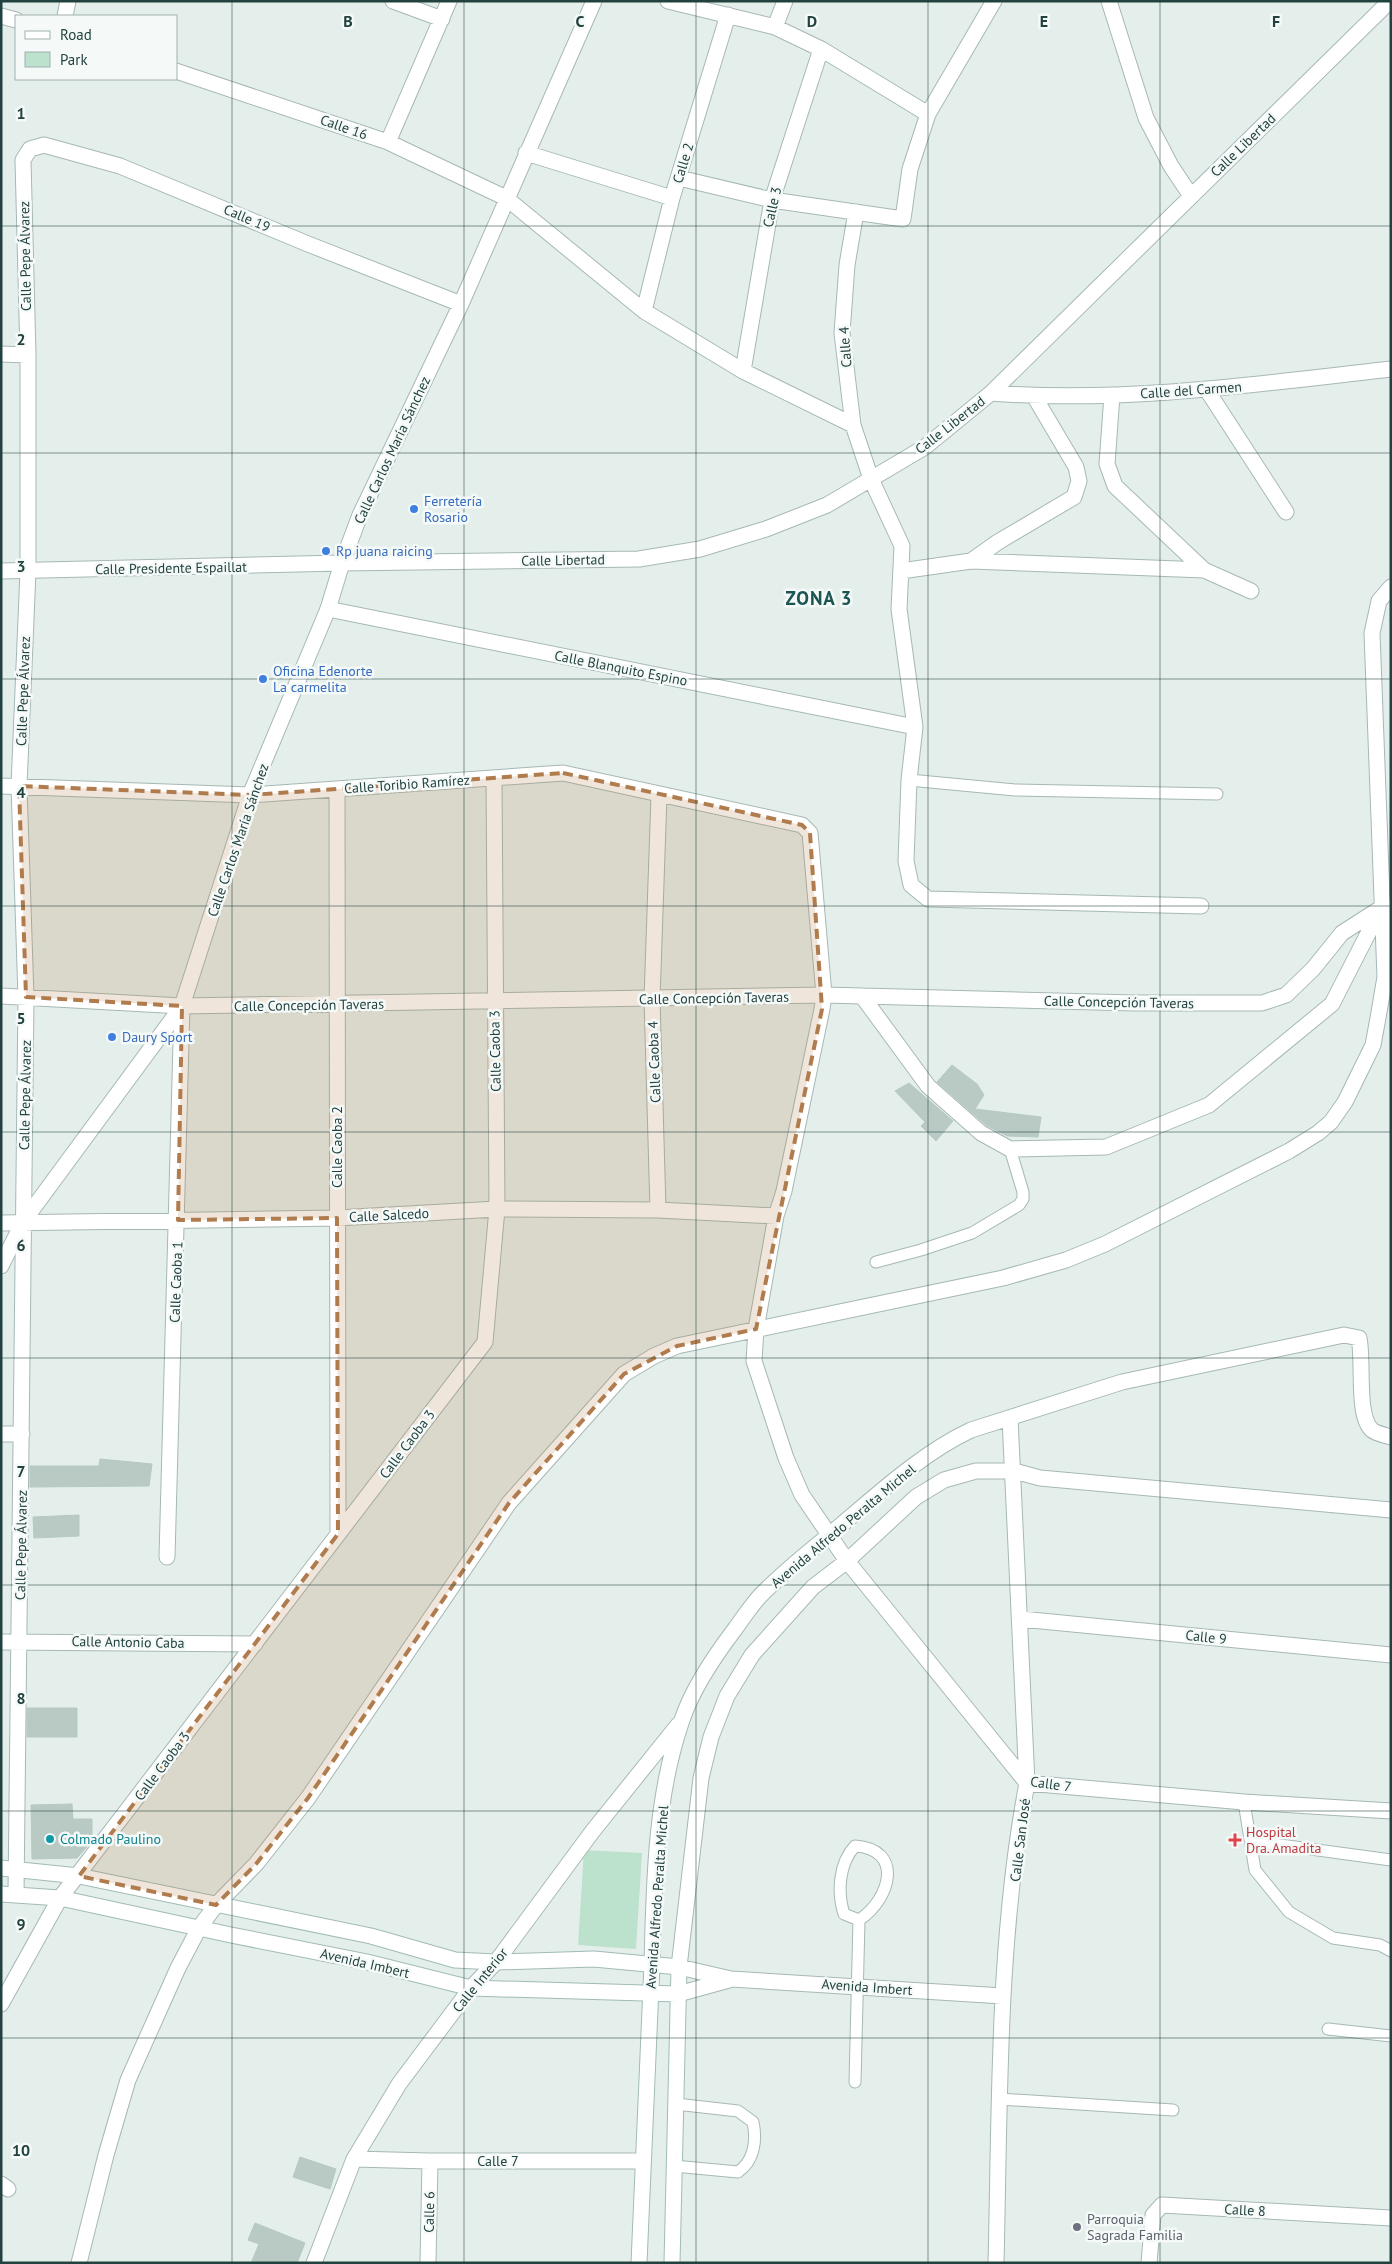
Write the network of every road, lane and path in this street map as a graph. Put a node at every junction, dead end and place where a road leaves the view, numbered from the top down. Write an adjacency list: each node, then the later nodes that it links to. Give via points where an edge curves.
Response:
1 (68, 1): 10 (street)
2 (393, 1): 13 (street)
3 (449, 1): 13 (street)
4 (594, 1): 21 (street, Calle Carlos María Sánchez)
5 (668, 1): 11 (street)
6 (785, 1): 15 (street)
7 (994, 1): 18 (street)
8 (1109, 1): 23 (street, via 1146,118)
9 (1390, 1): 23 (street, Calle Libertad)
10 (65, 15)
11 (728, 15): 15 (street); 22 (street, Calle 2)
12 (1, 16): 14 (street)
13 (442, 19): 19 (street)
14 (15, 20)
15 (775, 27): 16 (street)
16 (821, 49): 18 (street); 26 (street, Calle 3)
17 (178, 72): 19 (street, Calle 16)
18 (928, 114): 27 (street, via 910,169 902,219)
19 (388, 142): 24 (street, Calle 16)
20 (30, 149): 28 (street, Calle 19, via 44,146 120,166); 31 (street, Calle Pepe Álvarez, via 23,160)
21 (526, 153): 24 (street, Calle Carlos María Sánchez); 25 (street)
22 (679, 178): 25 (street, Calle 2); 26 (street)
23 (1191, 196): 35 (street, Calle Libertad)
24 (506, 198): 28 (street, Calle Carlos María Sánchez); 29 (street, Calle 16)
25 (672, 198): 29 (street, Calle 2)
26 (772, 200): 27 (street); 33 (street, Calle 3)
27 (856, 212): 38 (street, Calle 4, via 847,265 842,333)
28 (461, 304): 42 (street, Calle Carlos María Sánchez, via 360,515)
29 (644, 311): 33 (street, Calle 16)
30 (1, 354): 31 (street)
31 (28, 355): 45 (street, Calle Pepe Álvarez)
32 (1391, 369): 34 (street, Calle del Carmen)
33 (743, 371): 38 (street, Calle 16)
34 (1207, 390): 36 (street, Calle del Carmen); 40 (street)
35 (991, 393): 37 (street, Calle del Carmen); 39 (street, Calle Libertad, via 925,447)
36 (1112, 395): 37 (street, Calle del Carmen); 43 (street, via 1107,464 1114,486)
37 (1034, 396): 41 (street, via 1076,467 1079,481 1074,496)
38 (853, 425): 39 (street, Calle 4)
39 (871, 479): 42 (street, Calle Libertad, via 827,505 766,529 700,548 638,559); 46 (street, Calle 4, via 902,546)
40 (1286, 512)
41 (971, 561): 43 (street); 46 (street)
42 (342, 563): 45 (street, Calle Presidente Espaillat); 49 (street, Calle Carlos María Sánchez)
43 (1204, 570): 48 (street)
44 (1, 571): 45 (street, Calle Presidente Espaillat)
45 (28, 571): 54 (street, Calle Pepe Álvarez)
46 (901, 571): 50 (street, Calle 4, via 898,609)
47 (1391, 587): 61 (street, via 1378,601 1372,633)
48 (1251, 591)
49 (328, 609): 50 (street, Calle Blanquito Espino); 57 (street, Calle Carlos María Sánchez)
50 (915, 726): 52 (street, Calle 4)
51 (494, 778): 55 (street, Calle Toribio Ramírez); 58 (street, Calle Toribio Ramírez, via 563,773); 67 (street, Calle Caoba 3)
52 (909, 780): 56 (lane, via 1016,790); 60 (street, Calle 4, via 906,860 911,886 928,899)
53 (1, 786): 54 (street, Calle Toribio Ramírez)
54 (19, 786): 57 (street, Calle Toribio Ramírez); 65 (street, Calle Pepe Álvarez)
55 (337, 789): 57 (street, Calle Toribio Ramírez); 68 (street, Calle Caoba 2)
56 (1217, 794)
57 (250, 795): 69 (street, Calle Carlos María Sánchez)
58 (659, 795): 59 (street, Calle Toribio Ramírez); 66 (street, Calle Caoba 4)
59 (807, 828): 62 (street, Calle 7)
60 (1201, 906)
61 (1386, 907): 64 (street, Calle Concepción Taveras, via 1342,933 1313,969 1286,995 1262,1003); 70 (street, via 1332,1004 1209,1105 1106,1147); 80 (street, via 1385,977 1373,1046 1345,1102 1318,1133 1290,1151 1114,1240 1066,1260 1003,1278)
62 (824, 995): 64 (street, Calle Concepción Taveras); 66 (street, Calle Concepción Taveras); 73 (street, Calle 7)
63 (1, 996): 65 (street, Calle Concepción Taveras)
64 (862, 996): 70 (street, via 928,1086 981,1133)
65 (26, 997): 69 (street, Calle Concepción Taveras); 76 (street, Calle Pepe Álvarez)
66 (652, 999): 67 (street, Calle Concepción Taveras); 72 (street, Calle Caoba 4)
67 (494, 1002): 68 (street, Calle Concepción Taveras); 71 (street, Calle Caoba 3)
68 (337, 1005): 69 (street, Calle Concepción Taveras); 74 (street, Calle Caoba 2)
69 (182, 1006): 75 (street, Calle Caoba 1); 76 (street, Calle Carlos María Sánchez)
70 (1010, 1149): 78 (lane, via 1023,1192 1019,1205 972,1233)
71 (497, 1209): 72 (street, Calle Salcedo); 74 (street, Calle Salcedo); 87 (street, Calle Caoba 3, via 485,1342)
72 (658, 1210): 73 (street, Calle Salcedo)
73 (776, 1216): 80 (street, Calle 7)
74 (338, 1218): 75 (street, Calle Salcedo); 87 (street, Calle Caoba 2)
75 (178, 1220): 76 (street, Calle Salcedo); 89 (street, Calle Caoba 1)
76 (23, 1222): 77 (street, Calle Salcedo); 79 (street, Calle Carlos María Sánchez); 83 (street, Calle Pepe Álvarez)
77 (1, 1223)
78 (876, 1262)
79 (1, 1266)
80 (756, 1329): 88 (street, Calle 7, via 754,1361 773,1422 802,1495); 107 (street, via 677,1346 624,1374 509,1503 308,1798 256,1864)
81 (1010, 1418): 84 (street, Avenida Alfredo Peralta Michel, via 1122,1382 1344,1335 1359,1338 1362,1350 1365,1421 1373,1432); 85 (street, Calle San José); 88 (street, Avenida Alfredo Peralta Michel, via 959,1436 891,1483)
82 (1, 1434): 83 (street)
83 (22, 1434): 92 (street, Calle Pepe Álvarez)
84 (1391, 1437)
85 (1014, 1471): 86 (street, Avenida Alfredo Peralta Michel, via 1040,1478); 90 (street, Avenida Alfredo Peralta Michel, via 976,1471 944,1480 916,1497); 91 (street, Calle San José)
86 (1391, 1510)
87 (338, 1534): 94 (street, Calle Caoba 3)
88 (828, 1536): 90 (street, Calle 7); 96 (street, Avenida Alfredo Peralta Michel, via 759,1597 721,1648)
89 (167, 1557)
90 (847, 1561): 97 (street, Calle 7); 113 (street, Avenida Alfredo Peralta Michel, via 813,1587 785,1616 752,1655 727,1696 711,1737 701,1778)
91 (1021, 1619): 95 (street, Calle 9); 97 (street, Calle San José)
92 (20, 1641): 93 (street, Calle Antonio Caba); 94 (street, Calle Antonio Caba); 103 (street, Calle Pepe Álvarez)
93 (1, 1642)
94 (255, 1644): 104 (street, Calle Caoba 3)
95 (1391, 1655)
96 (682, 1720): 111 (street, Calle Interior, via 592,1832); 112 (street, Avenida Alfredo Peralta Michel, via 668,1772 660,1826)
97 (1028, 1783): 98 (street, Calle 7); 119 (street, Calle San José, via 1019,1826)
98 (1244, 1802): 99 (street, Calle 7); 100 (lane)
99 (1391, 1812)
100 (1252, 1841): 101 (lane); 110 (lane, via 1255,1870 1289,1912 1333,1938)
101 (1391, 1860)
102 (1, 1868): 103 (street, Avenida Imbert)
103 (17, 1869): 104 (street, Avenida Imbert); 105 (street, Calle Pepe Álvarez)
104 (79, 1876): 106 (street, Calle Caoba 3); 107 (street, Avenida Imbert)
105 (9, 1894): 106 (street, Avenida Imbert)
106 (60, 1898): 109 (street, Avenida Imbert); 120 (street, Calle Caoba 3)
107 (216, 1905): 109 (street); 111 (street, Avenida Imbert, via 371,1936 455,1960)
108 (858, 1920): 108 (lane, via 879,1903 887,1886 885,1867 877,1851 868,1846 855,1846 846,1855 841,1872 841,1906 844,1914); 115 (lane)
109 (199, 1928): 116 (street, Avenida Imbert, via 367,1962); 132 (street, via 128,2080)
110 (1391, 1951)
111 (496, 1962): 112 (street, Avenida Imbert, via 594,1959); 116 (street, Calle Interior)
112 (652, 1964): 113 (street, Avenida Imbert); 117 (street, Avenida Alfredo Peralta Michel)
113 (679, 1967): 114 (street, Avenida Imbert); 118 (street, Avenida Alfredo Peralta Michel)
114 (731, 1979): 115 (street, Avenida Imbert); 118 (street, Avenida Imbert)
115 (856, 1986): 119 (street, Avenida Imbert); 123 (lane)
116 (471, 1988): 117 (street, Avenida Imbert); 127 (street, Calle Interior, via 399,2084)
117 (650, 1993): 118 (street, Avenida Imbert); 129 (street, Avenida Alfredo Peralta Michel)
118 (678, 1994): 125 (street, Avenida Alfredo Peralta Michel)
119 (1003, 1996): 124 (street, Calle San José)
120 (1, 2004)
121 (1328, 2029): 122 (lane)
122 (1391, 2036)
123 (854, 2082)
124 (1000, 2099): 126 (lane); 137 (street, Calle San José)
125 (676, 2104): 130 (street, Avenida Alfredo Peralta Michel); 130 (lane, via 738,2111 753,2122 754,2129 753,2152 746,2167 738,2172)
126 (1173, 2110)
127 (354, 2159): 128 (street, Calle 7); 133 (street, Calle Interior)
128 (430, 2161): 129 (street, Calle 7); 134 (street, Calle 6)
129 (642, 2161): 135 (street, Avenida Alfredo Peralta Michel)
130 (674, 2166): 136 (street, Avenida Alfredo Peralta Michel)
131 (1391, 2218): 138 (street, Calle 8, via 1162,2205 1153,2215)
132 (79, 2263)
133 (314, 2263)
134 (428, 2263)
135 (639, 2263)
136 (672, 2263)
137 (996, 2263)
138 (1148, 2263)

